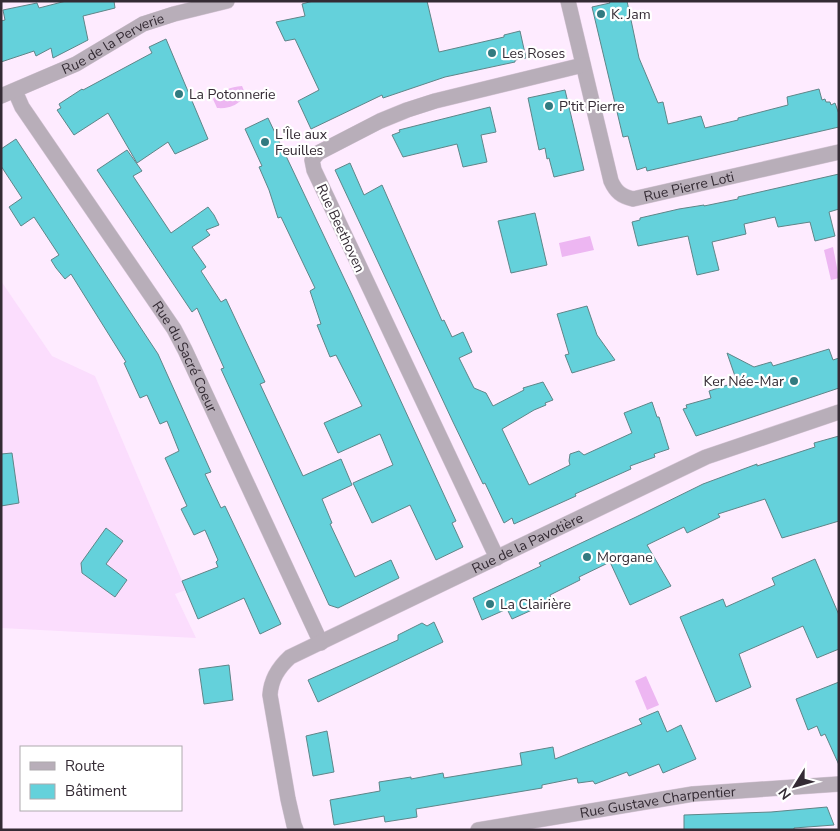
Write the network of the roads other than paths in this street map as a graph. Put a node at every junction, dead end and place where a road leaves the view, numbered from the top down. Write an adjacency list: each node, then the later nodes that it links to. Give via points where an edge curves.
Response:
1 (568, 1): 3 (street, Rue Pierre Loti)
2 (225, 2): 4 (street, Rue de la Perverie, via 143,24 76,64)
3 (583, 65): 5 (street, Rue Pierre Loti, via 611,181 623,197 633,199); 7 (street, Rue Beethoven, via 407,110 325,149 312,160)
4 (8, 94): 8 (street, Rue du Sacré Coeur, via 28,115 174,329)
5 (839, 152)
6 (839, 412): 7 (street, Rue de la Pavotière, via 706,457)
7 (497, 558): 8 (street, Rue de la Pavotière)
8 (321, 643): 10 (street, Rue de la Pavotière, via 290,657 276,674 271,687 275,725)
9 (839, 784): 11 (street, Rue Gustave Charpentier, via 693,794)
10 (296, 830)
11 (478, 830)

